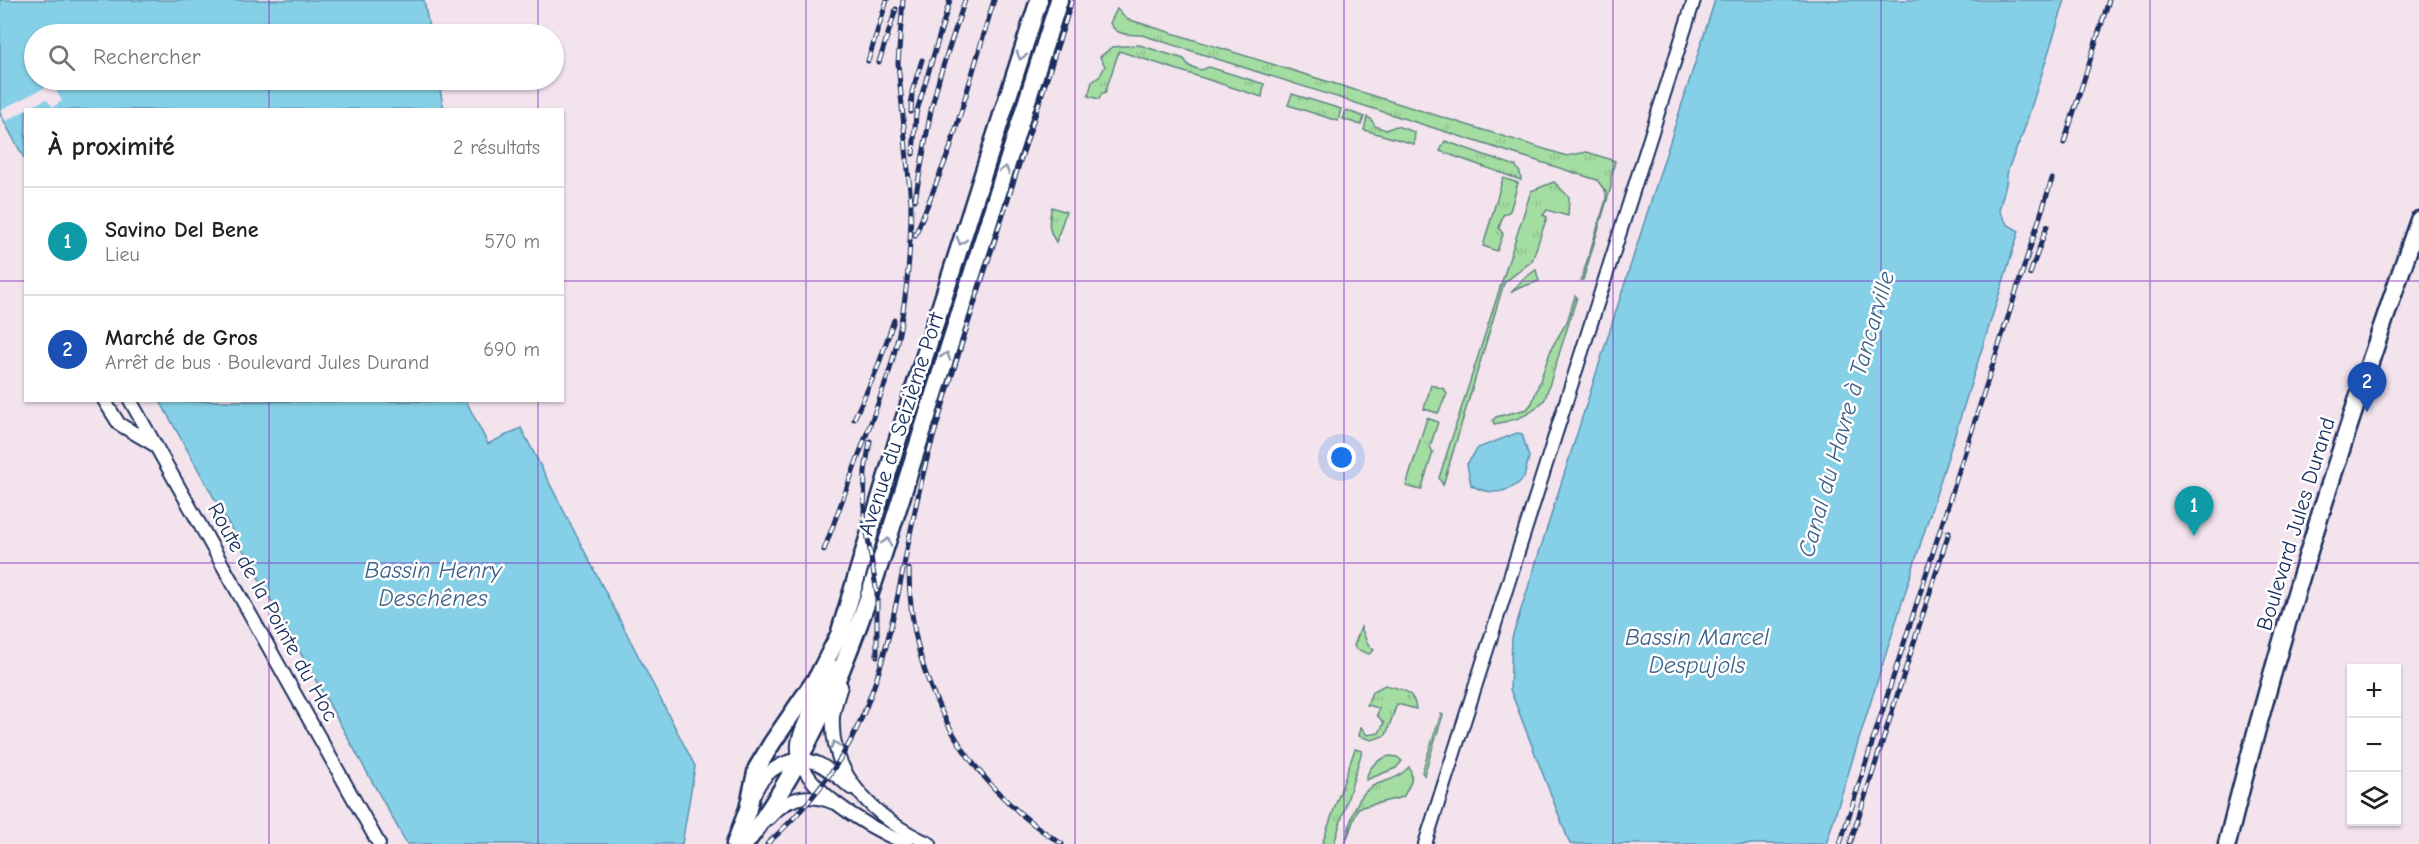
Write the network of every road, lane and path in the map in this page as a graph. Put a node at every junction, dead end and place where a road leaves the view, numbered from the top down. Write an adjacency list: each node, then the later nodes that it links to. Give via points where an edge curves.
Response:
1 (1039, 0): 9 (main road, Avenue du Seizième Port, one-way to 9)
2 (1059, 0): 8 (main road, Avenue du Seizième Port, one-way to 2)
3 (1694, 0): 19 (street)
4 (2419, 220): 20 (main road, Boulevard Jules Durand, via 2342,446)
5 (105, 402): 7 (street, via 119,424)
6 (131, 402): 7 (street, Route de la Pointe du Hoc)
7 (154, 444): 14 (street, Route de la Pointe du Hoc)
8 (869, 597): 10 (main road, Avenue du Seizième Port); 11 (street, one-way to 8, via 842,766 833,733 833,714)
9 (839, 635): 10 (street, via 829,671 799,738); 13 (main road, Avenue du Seizième Port, via 818,676 757,768)
10 (799, 761): 11 (street, via 810,761 827,769); 12 (street, via 812,782); 13 (street, via 787,762 766,774); 16 (main road, Avenue du Seizième Port)
11 (868, 802): 18 (street, via 900,829)
12 (844, 808): 16 (street, via 812,797 793,799); 17 (street)
13 (748, 809): 15 (main road, Avenue du Seizième Port)
14 (379, 844)
15 (735, 844)
16 (746, 844)
17 (907, 844)
18 (930, 844)
19 (1425, 844)
20 (2227, 844)

